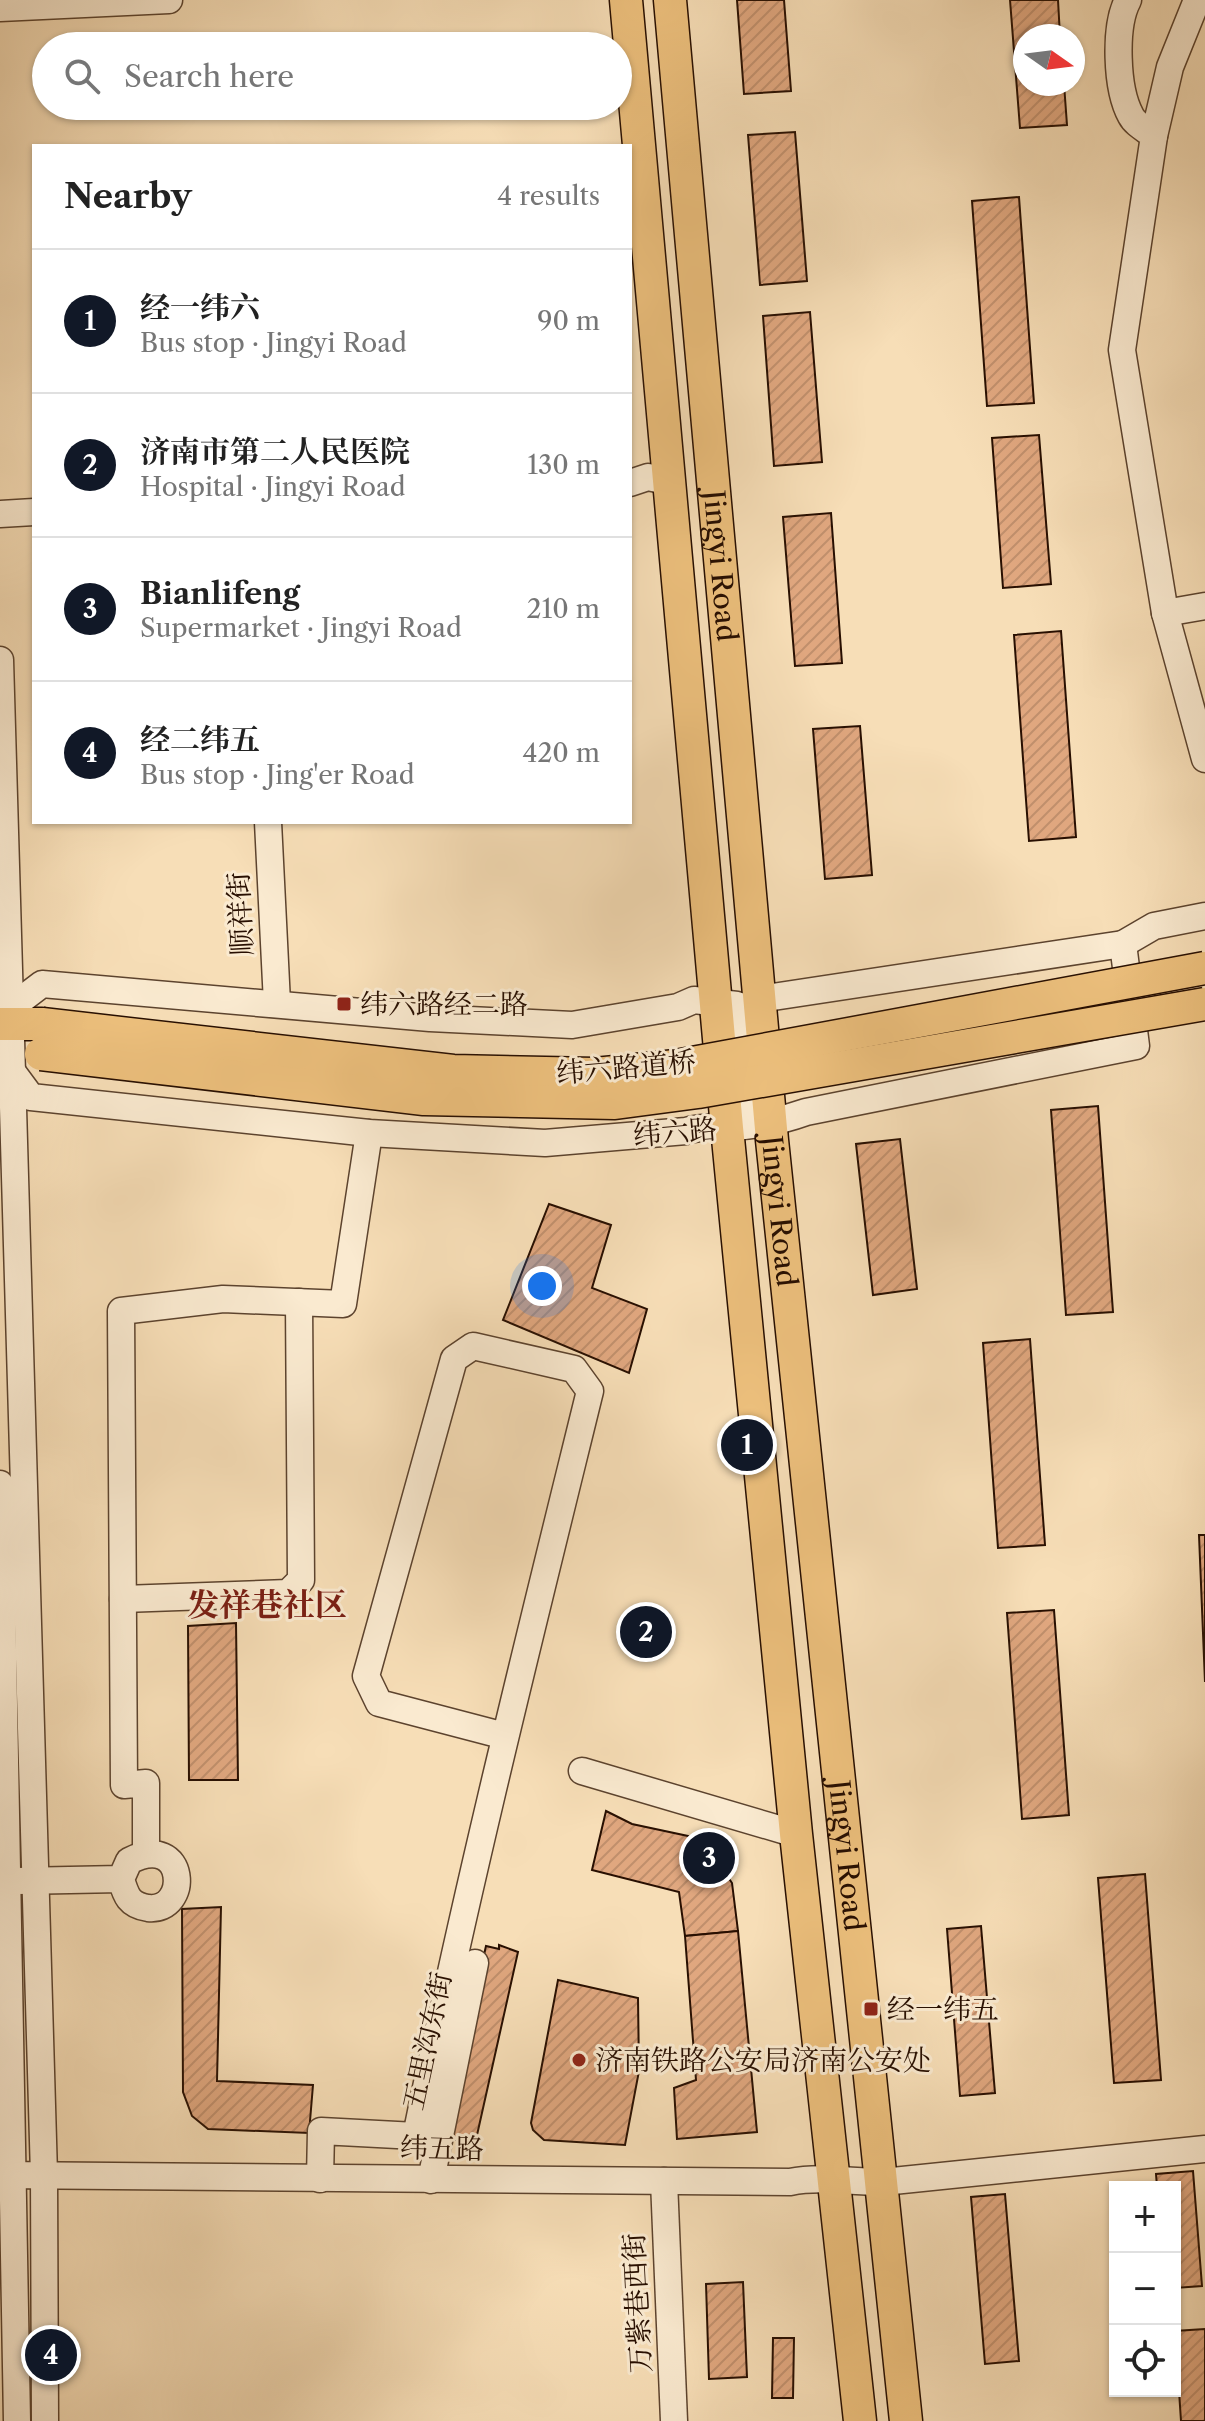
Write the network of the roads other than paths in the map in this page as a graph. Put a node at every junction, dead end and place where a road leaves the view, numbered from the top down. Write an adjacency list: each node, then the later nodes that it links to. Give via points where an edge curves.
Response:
1 (169, 0): 6 (street)
2 (626, 0): 7 (main road, Jingyi Road)
3 (670, 0): 22 (main road, Jingyi Road)
4 (1128, 0): 9 (street, via 1119,79 1131,118)
5 (1197, 0): 9 (street, via 1170,67)
6 (0, 8)
7 (629, 32)
8 (632, 70): 10 (main road, Jingyi Road)
9 (1154, 136): 15 (street, via 1122,350)
10 (667, 481): 11 (street, via 648,477); 23 (main road, Jingyi Road)
11 (632, 482)
12 (32, 512): 13 (street)
13 (0, 514)
14 (1205, 606): 15 (street)
15 (1165, 613): 17 (street)
16 (0, 660): 26 (street)
17 (1205, 759)
18 (268, 824): 24 (street, 顺祥街)
19 (1205, 916): 20 (street, via 1154,926)
20 (1123, 944): 22 (street); 27 (street, via 1136,1046)
21 (1205, 968): 26 (main road, 纬六路道桥, bridge, via 676,1066 595,1074 453,1071)
22 (760, 999): 27 (main road, Jingyi Road)
23 (717, 1000): 24 (street, via 572,1025); 27 (street, 纬六路, via 737,1005 747,1113); 28 (main road, Jingyi Road)
24 (277, 1003): 26 (street, via 42,984)
25 (1205, 1004): 26 (main road, 纬六路道桥, bridge, via 615,1103 424,1099)
26 (13, 1037): 29 (street, 纬六路, via 31,1097); 32 (street)
27 (770, 1123): 28 (street, 纬六路); 50 (main road, Jingyi Road)
28 (727, 1128): 29 (street, 纬六路, via 705,1125 545,1143); 37 (main road, Jingyi Road)
29 (369, 1133): 30 (street, via 343,1304)
30 (299, 1302): 33 (street, via 301,1580 288,1593); 33 (street, via 223,1299 121,1311)
31 (0, 1484): 32 (street)
32 (10, 1584): 36 (street); 41 (street)
33 (123, 1599): 38 (street, via 124,1785 146,1783)
34 (505, 1736): 34 (street, via 379,1703 366,1676 454,1359 473,1346 574,1369 590,1391); 46 (street, via 416,2136 321,2131)
35 (582, 1771): 37 (street)
36 (2, 1808): 40 (street)
37 (796, 1834): 49 (main road, Jingyi Road)
38 (146, 1852): 39 (street, via 129,1861); 39 (street, via 164,1855 175,1868 177,1887 169,1902 155,1909 137,1906 127,1898)
39 (121, 1879): 41 (street)
40 (7, 1881): 41 (street); 44 (street)
41 (36, 1881): 45 (street)
42 (475, 1963): 47 (street, 五里沟东街)
43 (1205, 2149): 50 (street, 纬五路)
44 (6, 2175): 45 (street, 纬五路); 51 (street)
45 (44, 2175): 46 (street, 纬五路); 52 (street)
46 (320, 2179): 47 (street, 纬五路)
47 (431, 2180): 48 (street, 纬五路)
48 (664, 2181): 49 (street, 纬五路, via 790,2182 814,2177); 53 (street, 万紫巷西街)
49 (835, 2182): 50 (street, 纬五路); 54 (main road, Jingyi Road)
50 (883, 2182): 55 (main road, Jingyi Road)
51 (17, 2421)
52 (45, 2421)
53 (674, 2421)
54 (860, 2421)
55 (906, 2421)

